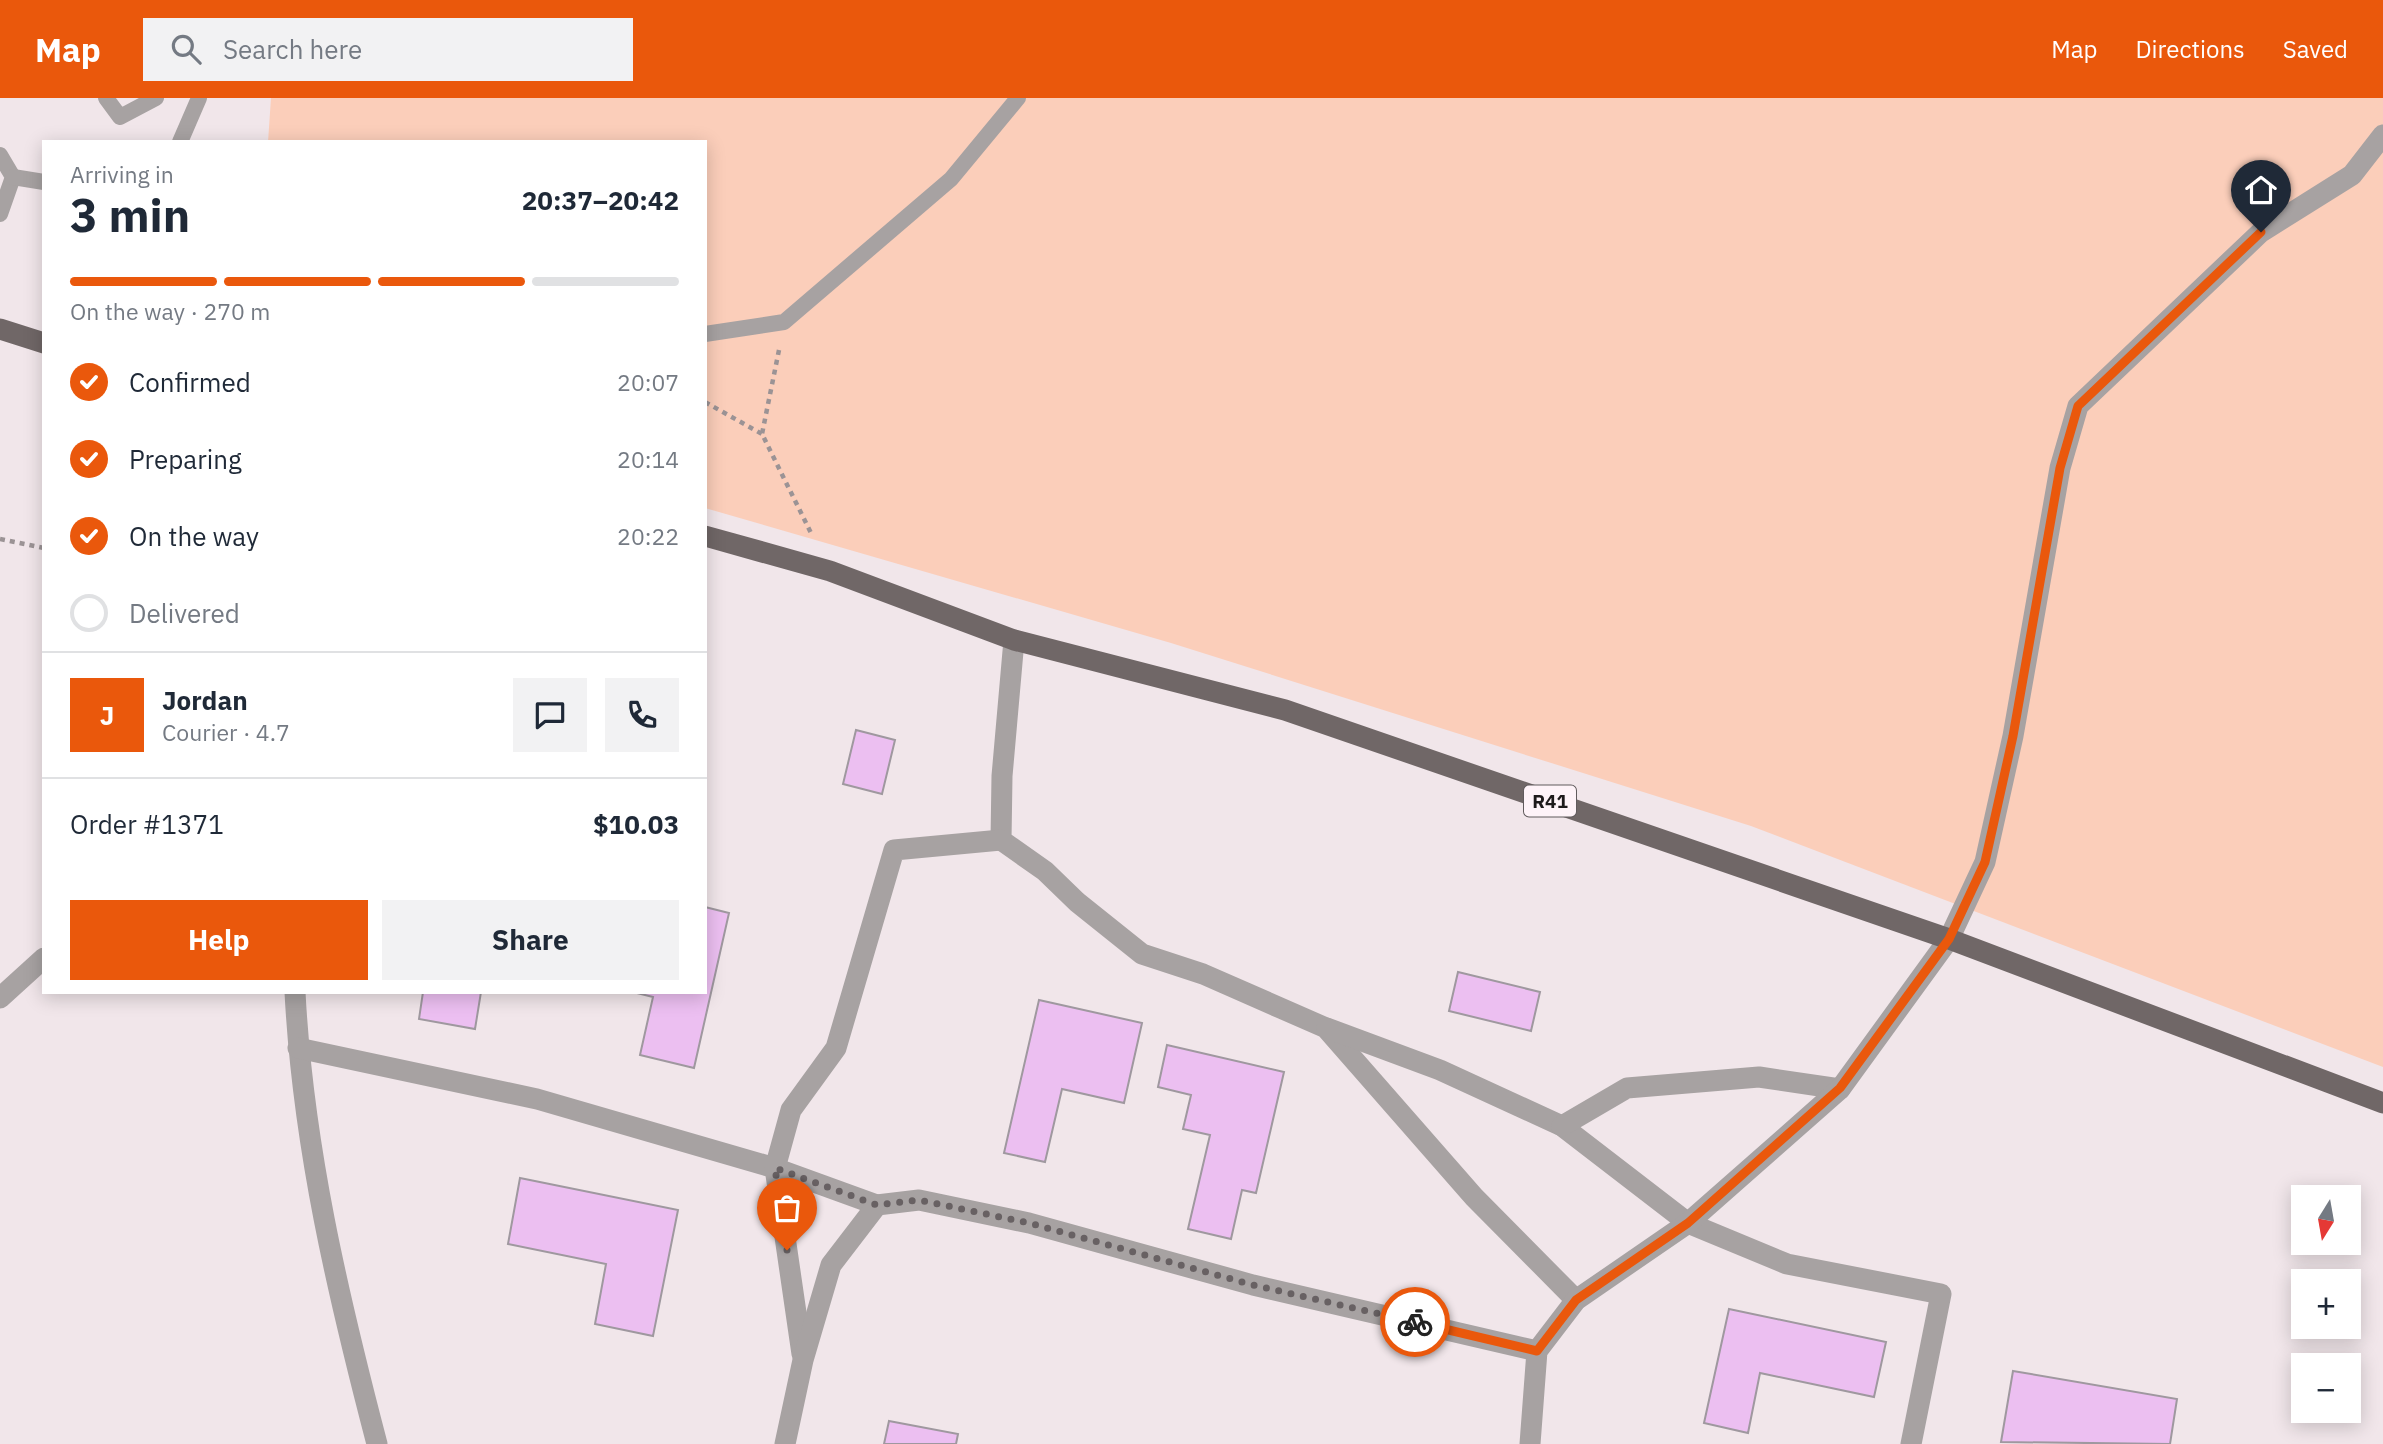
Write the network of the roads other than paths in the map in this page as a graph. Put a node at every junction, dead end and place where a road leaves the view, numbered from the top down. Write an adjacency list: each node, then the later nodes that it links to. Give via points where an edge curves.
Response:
1 (106, 98): 2 (lane, via 120,117)
2 (156, 98)
3 (199, 98): 6 (lane)
4 (1018, 98): 12 (lane, via 951,179 785,322)
5 (2383, 135): 17 (street, via 2352,175 2261,232 2078,406 2060,468 2013,736 1985,862)
6 (181, 140)
7 (0, 155): 8 (lane)
8 (13, 177): 9 (lane); 10 (lane)
9 (42, 183)
10 (0, 214)
11 (0, 329): 13 (main road)
12 (707, 334)
13 (42, 342)
14 (707, 537): 15 (main road, R41, via 831,571)
15 (1014, 640): 16 (street); 17 (main road, R41, via 1285,710)
16 (1001, 841): 21 (street, via 1045,871 1142,954 1203,974); 26 (street, via 894,850 836,1048 791,1110)
17 (1949, 939): 23 (street); 24 (main road, R41)
18 (42, 960): 20 (street)
19 (295, 994): 22 (street)
20 (0, 998)
21 (1326, 1028): 25 (street, via 1440,1070); 29 (street, via 1474,1197)
22 (298, 1048): 26 (street, via 537,1099); 32 (street, via 307,1134 337,1292)
23 (1840, 1088): 25 (street, via 1759,1076 1627,1088); 28 (street)
24 (2383, 1103)
25 (1562, 1126): 28 (street)
26 (775, 1168): 27 (street); 31 (street)
27 (877, 1205): 30 (street, via 919,1200 1029,1223 1253,1285); 31 (street, via 831,1265)
28 (1688, 1223): 29 (street); 35 (street, via 1787,1264 1941,1294)
29 (1576, 1300): 30 (street)
30 (1537, 1351): 34 (street)
31 (803, 1360): 33 (street)
32 (377, 1444)
33 (785, 1444)
34 (1530, 1444)
35 (1911, 1444)

